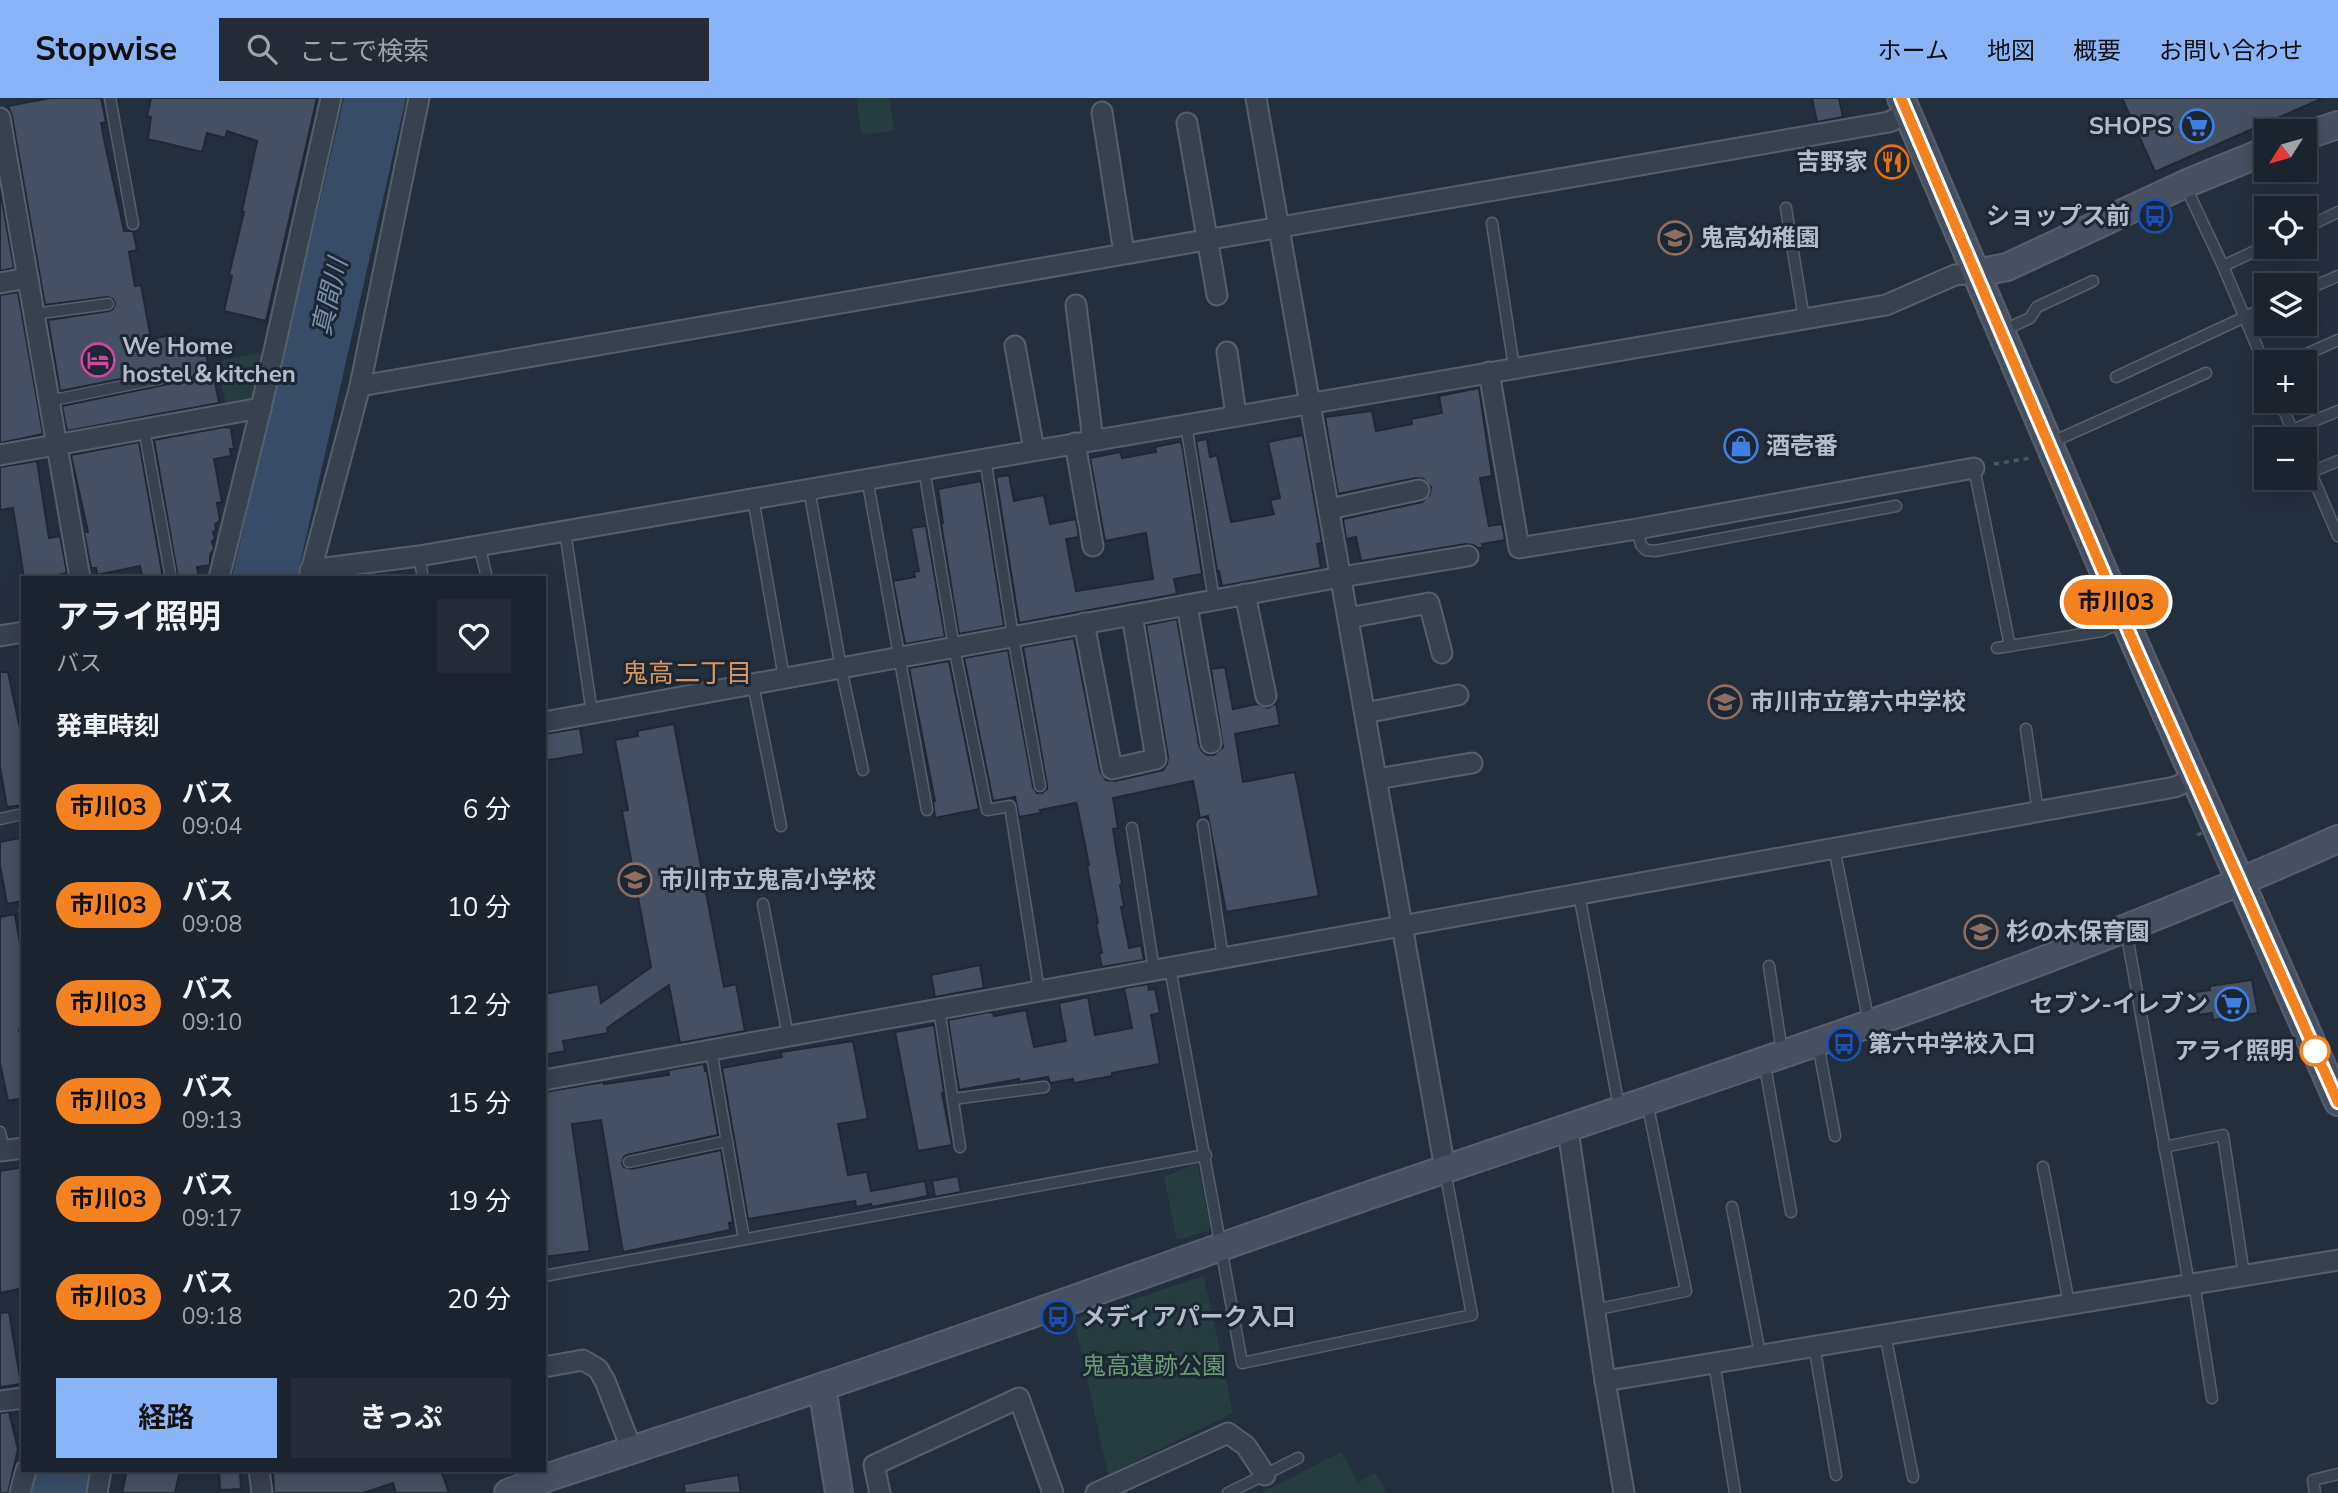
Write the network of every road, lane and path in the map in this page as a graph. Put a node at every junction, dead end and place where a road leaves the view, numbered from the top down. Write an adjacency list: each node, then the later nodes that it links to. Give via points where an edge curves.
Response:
1 (110, 98): 17 (lane)
2 (331, 98): 50 (street)
3 (419, 98): 47 (street)
4 (1256, 98): 18 (street)
5 (1904, 105): 18 (street, via 1889,122); 23 (street)
6 (1102, 111): 21 (street)
7 (0, 118): 25 (street)
8 (1187, 123): 19 (street)
9 (2338, 125): 10 (street)
10 (2317, 132)
11 (2254, 156): 12 (street)
12 (2185, 184): 22 (lane); 23 (street, via 2007,267)
13 (1786, 208): 35 (lane)
14 (2338, 212): 15 (lane)
15 (2317, 222)
16 (1492, 223): 42 (lane)
17 (133, 224)
18 (1279, 226): 19 (street); 49 (street)
19 (1208, 238): 21 (street); 29 (street)
20 (2254, 252): 22 (lane)
21 (1124, 253): 47 (street)
22 (2223, 266): 34 (lane)
23 (1977, 273): 35 (street, via 1955,275 1886,305); 36 (street)
24 (2338, 276): 28 (lane)
25 (28, 278): 27 (street); 33 (street)
26 (2093, 282): 36 (lane, via 2037,307 2031,318)
27 (0, 283)
28 (2317, 285)
29 (1217, 295)
30 (108, 304): 33 (lane)
31 (1076, 304): 56 (street)
32 (2254, 312): 34 (lane)
33 (34, 314): 48 (street)
34 (2244, 316): 39 (lane); 46 (lane)
35 (1804, 319): 42 (street)
36 (2002, 331): 59 (street)
37 (2338, 340): 40 (lane)
38 (1015, 346): 58 (street)
39 (2258, 350)
40 (2316, 350)
41 (1227, 352): 52 (street)
42 (1514, 368): 43 (street)
43 (1489, 372): 49 (street); 73 (street, via 1519,548)
44 (2206, 373): 59 (lane)
45 (172, 376): 48 (lane)
46 (2116, 377)
47 (360, 386): 80 (street)
48 (48, 401): 57 (street)
49 (1310, 402): 52 (street); 72 (street)
50 (261, 408): 55 (street); 83 (street)
51 (2338, 411): 54 (lane)
52 (1236, 415): 53 (street)
53 (1186, 424): 56 (street); 88 (lane)
54 (2309, 427)
55 (144, 429): 57 (street); 82 (lane)
56 (1084, 441): 58 (street); 77 (street)
57 (57, 445): 60 (street); 81 (street)
58 (1034, 450): 61 (street)
59 (2041, 451): 64 (path); 92 (street)
60 (0, 455)
61 (985, 458): 63 (street); 96 (lane)
62 (2338, 461): 65 (lane)
63 (924, 468): 66 (street); 98 (lane)
64 (1974, 468): 73 (street); 97 (lane)
65 (2317, 470)
66 (867, 478): 68 (street); 101 (lane)
67 (2317, 486): 75 (lane)
68 (809, 488): 70 (street); 102 (lane)
69 (1419, 490): 72 (street)
70 (753, 498): 74 (street); 103 (lane)
71 (1896, 506): 73 (lane, via 1655,551 1641,545)
72 (1329, 509): 86 (street)
73 (1637, 529)
74 (565, 531): 76 (street); 107 (lane)
75 (2337, 533)
76 (479, 545): 78 (street); 85 (lane)
77 (1093, 546)
78 (419, 556): 80 (street); 84 (lane)
79 (1468, 556): 86 (street)
80 (310, 574)
81 (80, 576)
82 (171, 576)
83 (219, 576)
84 (423, 576)
85 (487, 576)
86 (1341, 576): 87 (street); 91 (street)
87 (1245, 594): 88 (street); 106 (street)
88 (1214, 600): 89 (street)
89 (1187, 605): 90 (street); 111 (street)
90 (1132, 615): 93 (street); 93 (street, via 1156,759 1112,769)
91 (1348, 618): 100 (street, via 1429,603); 108 (street)
92 (2125, 621): 97 (lane, via 2102,631); 114 (street)
93 (1084, 624): 96 (street)
94 (21, 632): 95 (street)
95 (0, 636)
96 (1013, 636): 98 (street); 116 (lane)
97 (2010, 646): 99 (lane)
98 (954, 647): 101 (street); 136 (lane, via 987,810 1010,806)
99 (1997, 648)
100 (1442, 653)
101 (900, 657): 102 (street); 117 (lane)
102 (841, 668): 103 (street); 113 (lane)
103 (784, 678): 104 (street)
104 (753, 684): 107 (street); 123 (lane)
105 (1458, 695): 108 (street)
106 (1266, 696)
107 (593, 713): 109 (street)
108 (1365, 713): 115 (street)
109 (546, 722)
110 (2026, 729): 118 (lane)
111 (1211, 743)
112 (1472, 763): 115 (street)
113 (863, 770)
114 (2194, 778): 118 (street, via 2175,787); 128 (street)
115 (1377, 779): 131 (street)
116 (1040, 786)
117 (927, 810)
118 (2038, 812): 127 (street)
119 (21, 814): 120 (lane)
120 (0, 819)
121 (2234, 819): 125 (path, bridge)
122 (1203, 825): 133 (lane)
123 (781, 826)
124 (1132, 828): 135 (lane)
125 (2197, 835)
126 (2338, 839): 128 (street)
127 (1834, 848): 129 (street); 138 (lane)
128 (2239, 884): 132 (street); 147 (street)
129 (1579, 894): 131 (street); 148 (lane)
130 (763, 904): 139 (lane)
131 (1404, 926): 133 (street); 157 (street)
132 (2126, 928): 138 (street); 153 (lane)
133 (1223, 958): 135 (street)
134 (1769, 966): 142 (lane)
135 (1162, 969): 136 (street); 154 (lane)
136 (1039, 991): 137 (street)
137 (939, 1009): 139 (street); 145 (lane)
138 (1870, 1023): 140 (street)
139 (788, 1036): 141 (street)
140 (1817, 1042): 142 (street); 150 (lane)
141 (711, 1050): 143 (street); 151 (lane)
142 (1773, 1057): 146 (street); 159 (lane)
143 (546, 1080)
144 (1044, 1087): 145 (lane)
145 (953, 1099): 152 (lane)
146 (1647, 1102): 148 (street); 167 (lane, via 1686,1291)
147 (2338, 1102)
148 (1620, 1111): 149 (street)
149 (1568, 1130): 157 (street); 167 (street)
150 (1835, 1136)
151 (727, 1141): 155 (lane); 160 (lane)
152 (960, 1147)
153 (2165, 1147): 163 (lane, via 2223,1135); 165 (lane)
154 (1206, 1156): 160 (lane); 161 (lane)
155 (629, 1162)
156 (2043, 1167): 166 (lane)
157 (1445, 1169): 161 (street); 161 (lane, via 1472,1315 1242,1363)
158 (1732, 1207): 170 (lane)
159 (1791, 1212)
160 (744, 1239): 164 (lane)
161 (1220, 1247): 174 (street)
162 (2338, 1260): 163 (street)
163 (2244, 1275): 165 (street)
164 (546, 1276)
165 (2191, 1284): 166 (street); 176 (lane)
166 (2069, 1304): 168 (street)
167 (1594, 1310): 173 (street)
168 (1885, 1334): 169 (street); 187 (lane)
169 (1814, 1345): 170 (street); 186 (lane)
170 (1760, 1354): 171 (street)
171 (1714, 1362): 173 (street); 198 (lane)
172 (546, 1367): 178 (street, via 583,1360 598,1369)
173 (1605, 1381): 197 (street)
174 (822, 1387): 178 (street); 192 (street)
175 (21, 1398): 177 (street)
176 (2212, 1398)
177 (0, 1401)
178 (632, 1450): 183 (street)
179 (1298, 1458): 185 (lane)
180 (25, 1472): 188 (street)
181 (101, 1472): 189 (street)
182 (259, 1472): 190 (street)
183 (546, 1474): 191 (street)
184 (2338, 1474): 199 (lane, via 2313,1480)
185 (1265, 1475): 195 (street, via 1246,1446 1228,1433); 196 (lane)
186 (1836, 1475)
187 (1913, 1477)
188 (20, 1493)
189 (97, 1493)
190 (262, 1493)
191 (508, 1493)
192 (839, 1493)
193 (880, 1493): 194 (street, via 874,1465 1019,1398)
194 (1053, 1493)
195 (1096, 1493)
196 (1228, 1493)
197 (1624, 1493)
198 (1735, 1493)
199 (2315, 1493)

